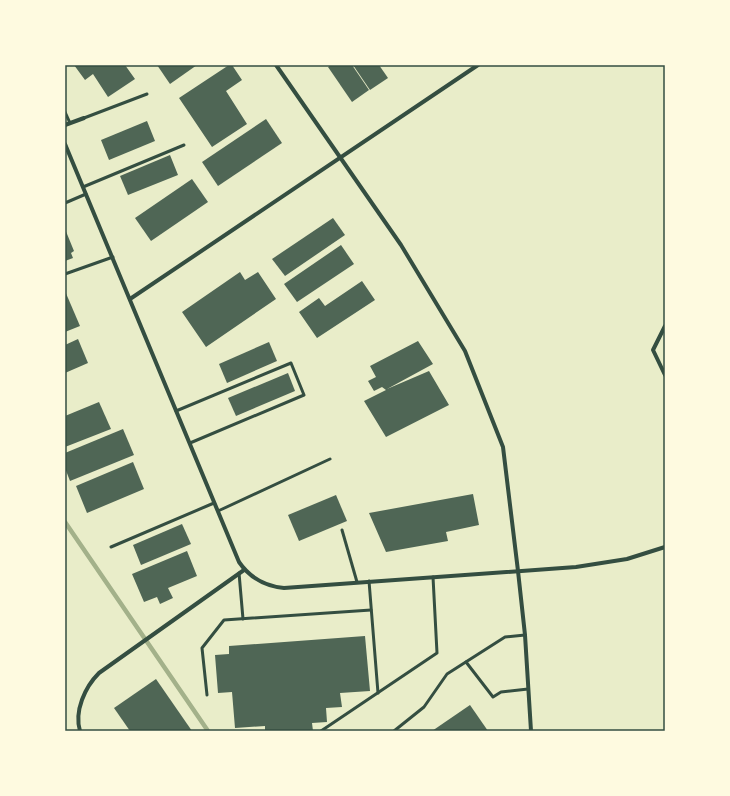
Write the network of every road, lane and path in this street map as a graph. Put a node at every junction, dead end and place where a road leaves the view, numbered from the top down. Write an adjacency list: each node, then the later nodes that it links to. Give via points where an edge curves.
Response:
1 (276, 65): 10 (street)
2 (478, 65): 10 (street)
3 (147, 94): 5 (lane)
4 (65, 112): 6 (lane)
5 (84, 118): 6 (street)
6 (70, 124): 7 (street)
7 (65, 126)
8 (65, 144): 11 (street)
9 (184, 145): 11 (lane)
10 (341, 158): 16 (street); 28 (street, via 401,244 465,351 503,447)
11 (83, 187): 12 (street)
12 (86, 194): 13 (lane); 14 (street)
13 (65, 203)
14 (113, 258): 15 (lane); 16 (street)
15 (65, 274)
16 (130, 300): 19 (street)
17 (665, 326): 18 (street, via 653,350)
18 (665, 374)
19 (176, 411): 20 (street); 20 (lane, via 291,363 304,395)
20 (190, 443): 22 (street)
21 (330, 459): 23 (lane)
22 (214, 503): 23 (street); 25 (lane)
23 (218, 511): 27 (street, via 238,562)
24 (342, 530): 32 (lane)
25 (111, 547)
26 (665, 547): 28 (street, via 619,560 576,567)
27 (244, 570): 29 (street); 32 (street, via 258,581 284,588)
28 (518, 571): 30 (street); 35 (street)
29 (239, 573): 34 (lane); 40 (street, via 99,673 91,681 80,704)
30 (433, 576): 31 (street); 38 (lane, via 437,653)
31 (369, 581): 32 (street); 33 (lane)
32 (357, 582)
33 (371, 610): 34 (lane); 38 (lane)
34 (243, 619): 39 (lane, via 224,620 202,648)
35 (525, 635): 36 (lane, via 505,637); 37 (street)
36 (466, 662): 37 (lane, via 493,698 501,692); 42 (lane, via 447,674 424,707)
37 (528, 689): 43 (street)
38 (378, 693): 41 (lane)
39 (207, 694)
40 (80, 731)
41 (321, 731)
42 (394, 731)
43 (531, 731)

